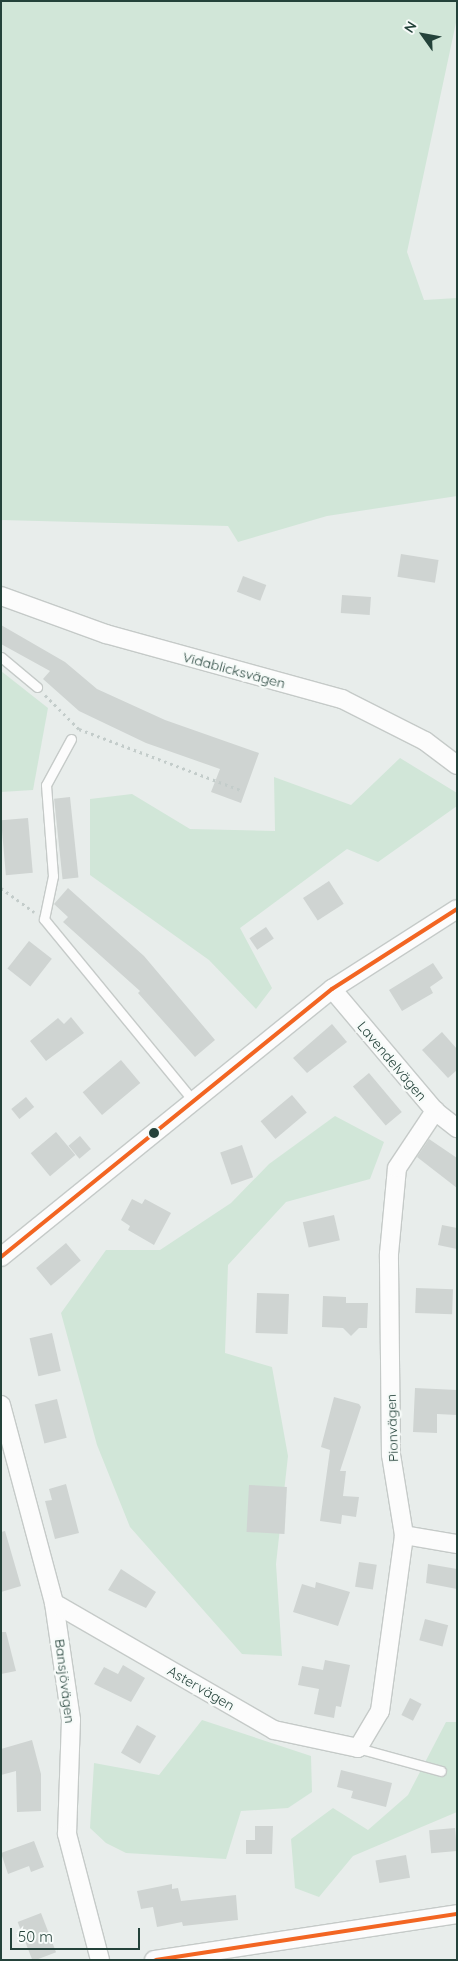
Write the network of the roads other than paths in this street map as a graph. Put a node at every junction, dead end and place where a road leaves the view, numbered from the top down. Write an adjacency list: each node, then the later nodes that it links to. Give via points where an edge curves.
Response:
1 (1, 596): 5 (street, Vidablicksvägen, via 106,634 342,699 425,742)
2 (1, 657): 3 (lane)
3 (37, 687)
4 (71, 740): 8 (lane, via 46,785 53,876 44,919)
5 (457, 765)
6 (457, 909): 7 (street)
7 (332, 989): 8 (street); 9 (street, Lavendelvägen)
8 (192, 1099): 11 (street)
9 (435, 1111): 10 (street, Lavendelvägen); 13 (street, Pionvägen, via 397,1168 389,1254 391,1455)
10 (457, 1128)
11 (1, 1257)
12 (1, 1405): 15 (street, Bansjövägen)
13 (404, 1536): 14 (street); 16 (street, Pionvägen, via 380,1711)
14 (457, 1544)
15 (54, 1603): 16 (street, Astervägen, via 274,1730); 19 (street, Bansjövägen, via 71,1720 67,1834)
16 (358, 1748): 17 (lane)
17 (441, 1771)
18 (457, 1914): 20 (street)
19 (100, 1960)
20 (154, 1960)

